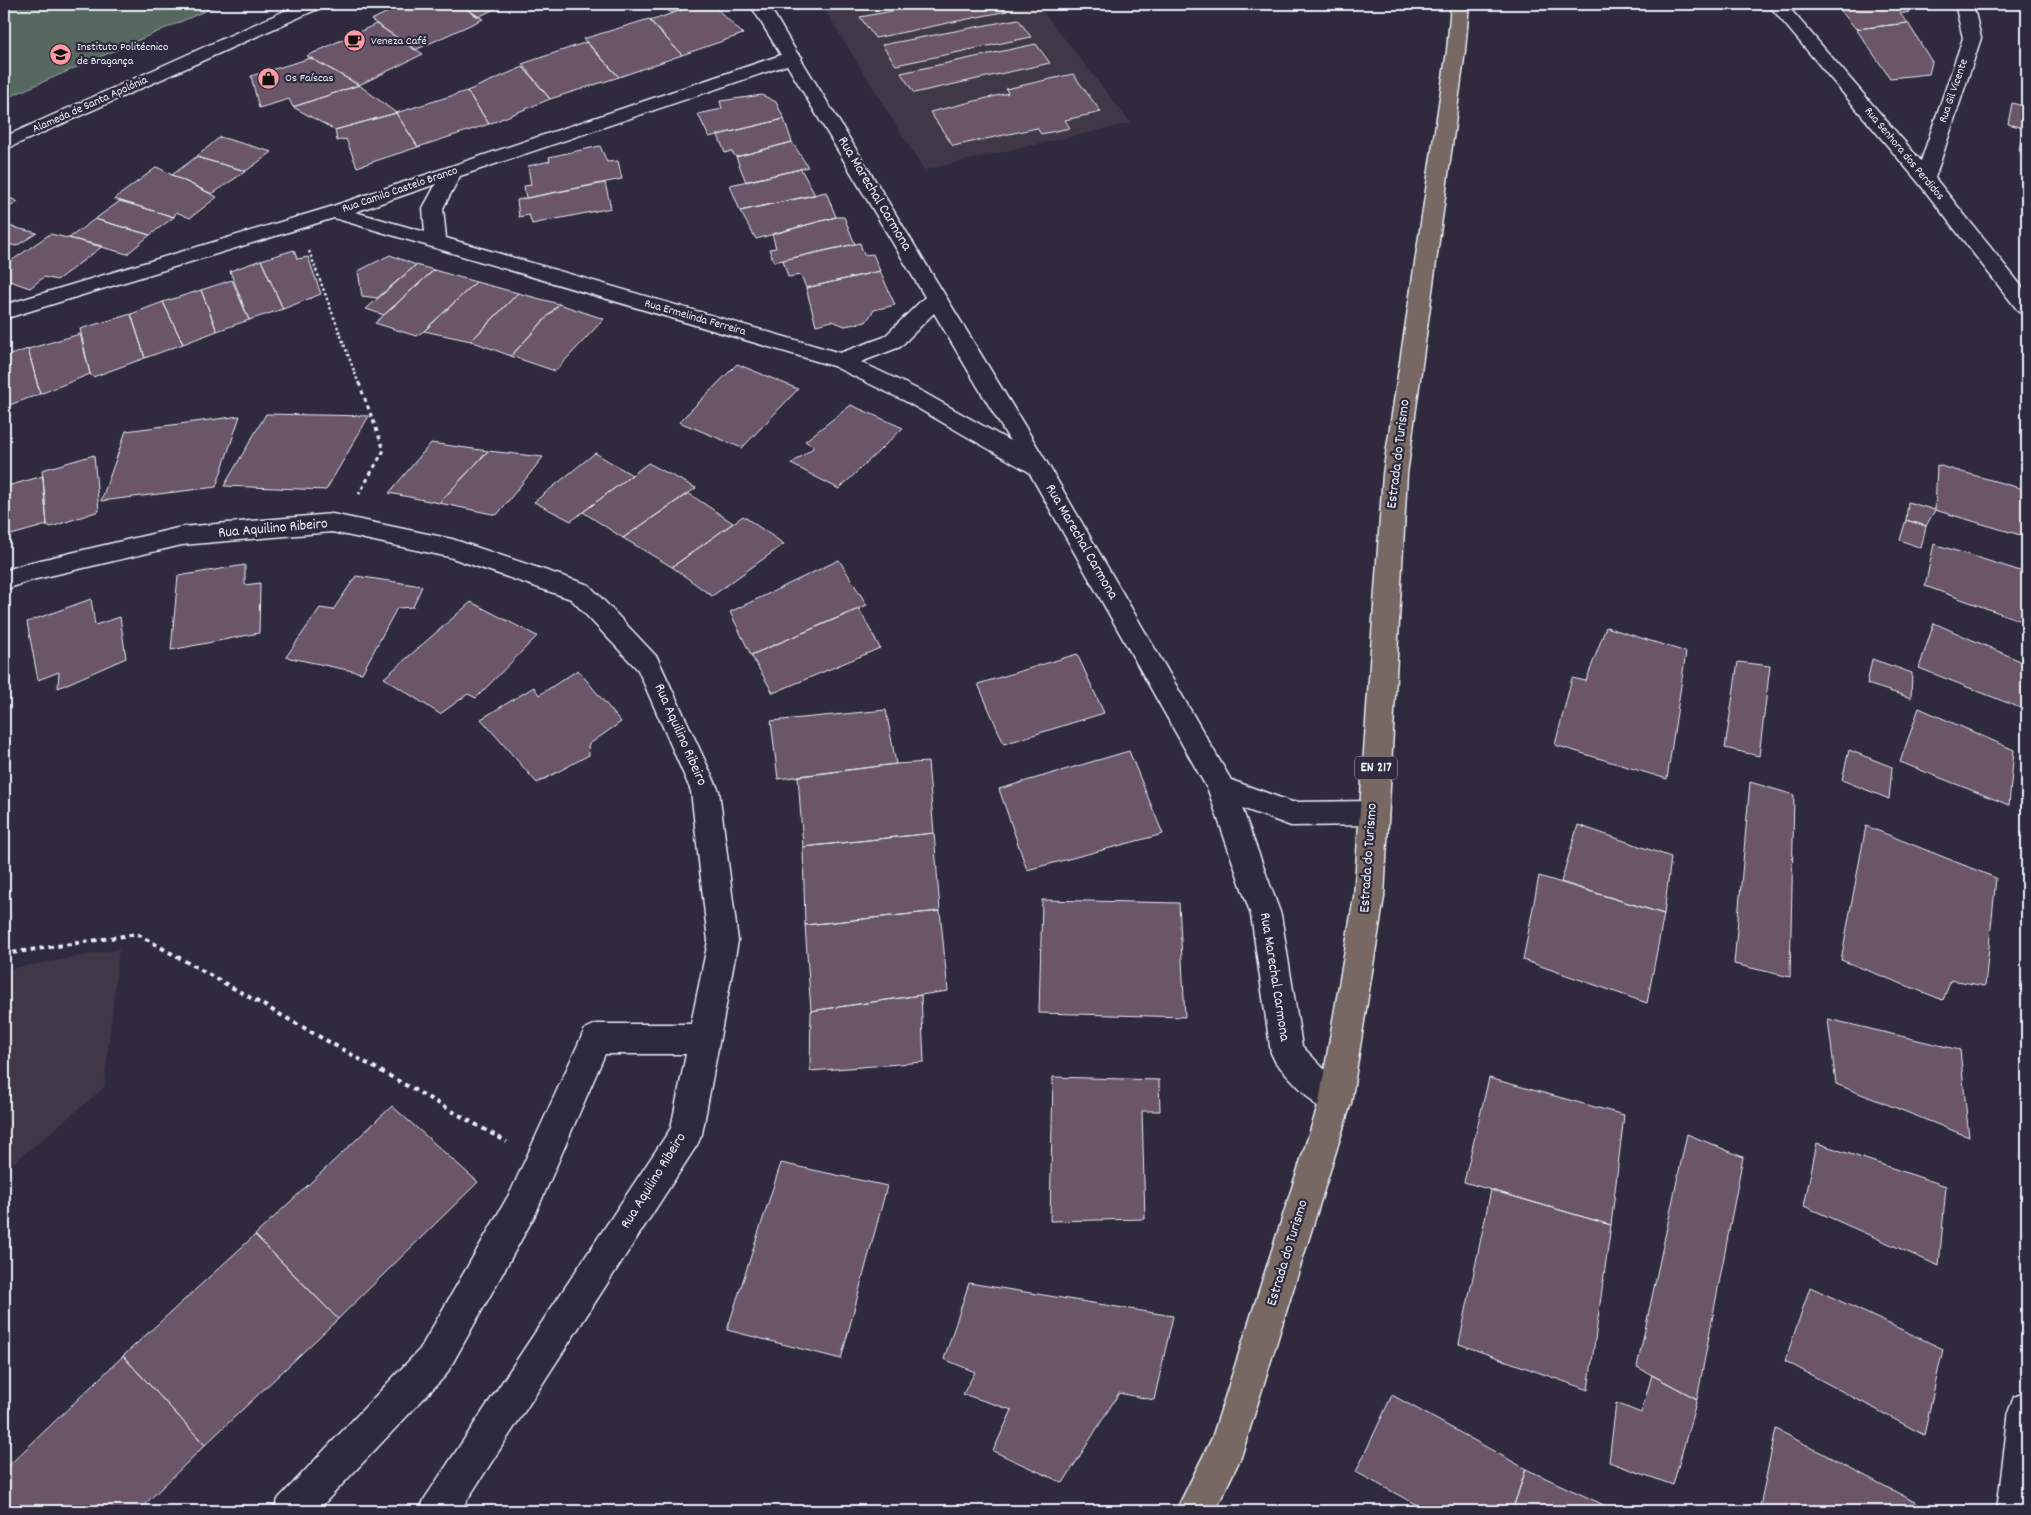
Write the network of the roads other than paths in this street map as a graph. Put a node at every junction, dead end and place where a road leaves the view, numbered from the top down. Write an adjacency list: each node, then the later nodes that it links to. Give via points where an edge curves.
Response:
1 (314, 4): 7 (street, Alameda de Santa Apolónia)
2 (759, 4): 6 (street, Rua Marechal Carmona)
3 (1460, 4): 19 (main road, Estrada do Turismo / EN 217, via 1395,474)
4 (1778, 4): 9 (street, Rua Senhora dos Perdidos)
5 (1964, 4): 9 (street, Rua Gil Vicente, via 1972,38)
6 (793, 57): 8 (street, Rua Camilo Castelo Branco); 12 (street, Rua Marechal Carmona)
7 (4, 144)
8 (452, 172): 10 (street, Rua Camilo Castelo Branco); 11 (street, via 433,208)
9 (1925, 178): 13 (street, Rua Senhora dos Perdidos)
10 (334, 212): 11 (street, Rua Ermelinda Ferreira); 14 (street, Rua Camilo Castelo Branco)
11 (436, 242): 15 (street, Rua Ermelinda Ferreira)
12 (937, 298): 15 (street, via 892,342); 16 (street, Rua Marechal Carmona)
13 (2027, 307)
14 (4, 312)
15 (842, 361): 16 (street, Rua Ermelinda Ferreira, via 913,396)
16 (1038, 467): 18 (street, Rua Marechal Carmona)
17 (4, 581): 20 (street, Rua Aquilino Ribeiro, via 28,572 182,536 332,523 452,548 580,592 648,664 706,791 723,941)
18 (1221, 788): 19 (street, via 1291,814); 21 (street, Rua Marechal Carmona, via 1266,915 1287,1053)
19 (1373, 813): 21 (main road, Estrada do Turismo / EN 217, via 1369,897)
20 (704, 1039): 24 (street, via 596,1039 523,1203 433,1362); 25 (street, Rua Aquilino Ribeiro, via 686,1134)
21 (1335, 1103): 26 (main road, Estrada do Turismo / EN 217, via 1228,1444)
22 (2027, 1410): 23 (street)
23 (2021, 1507)
24 (292, 1511)
25 (438, 1511)
26 (1195, 1511)

